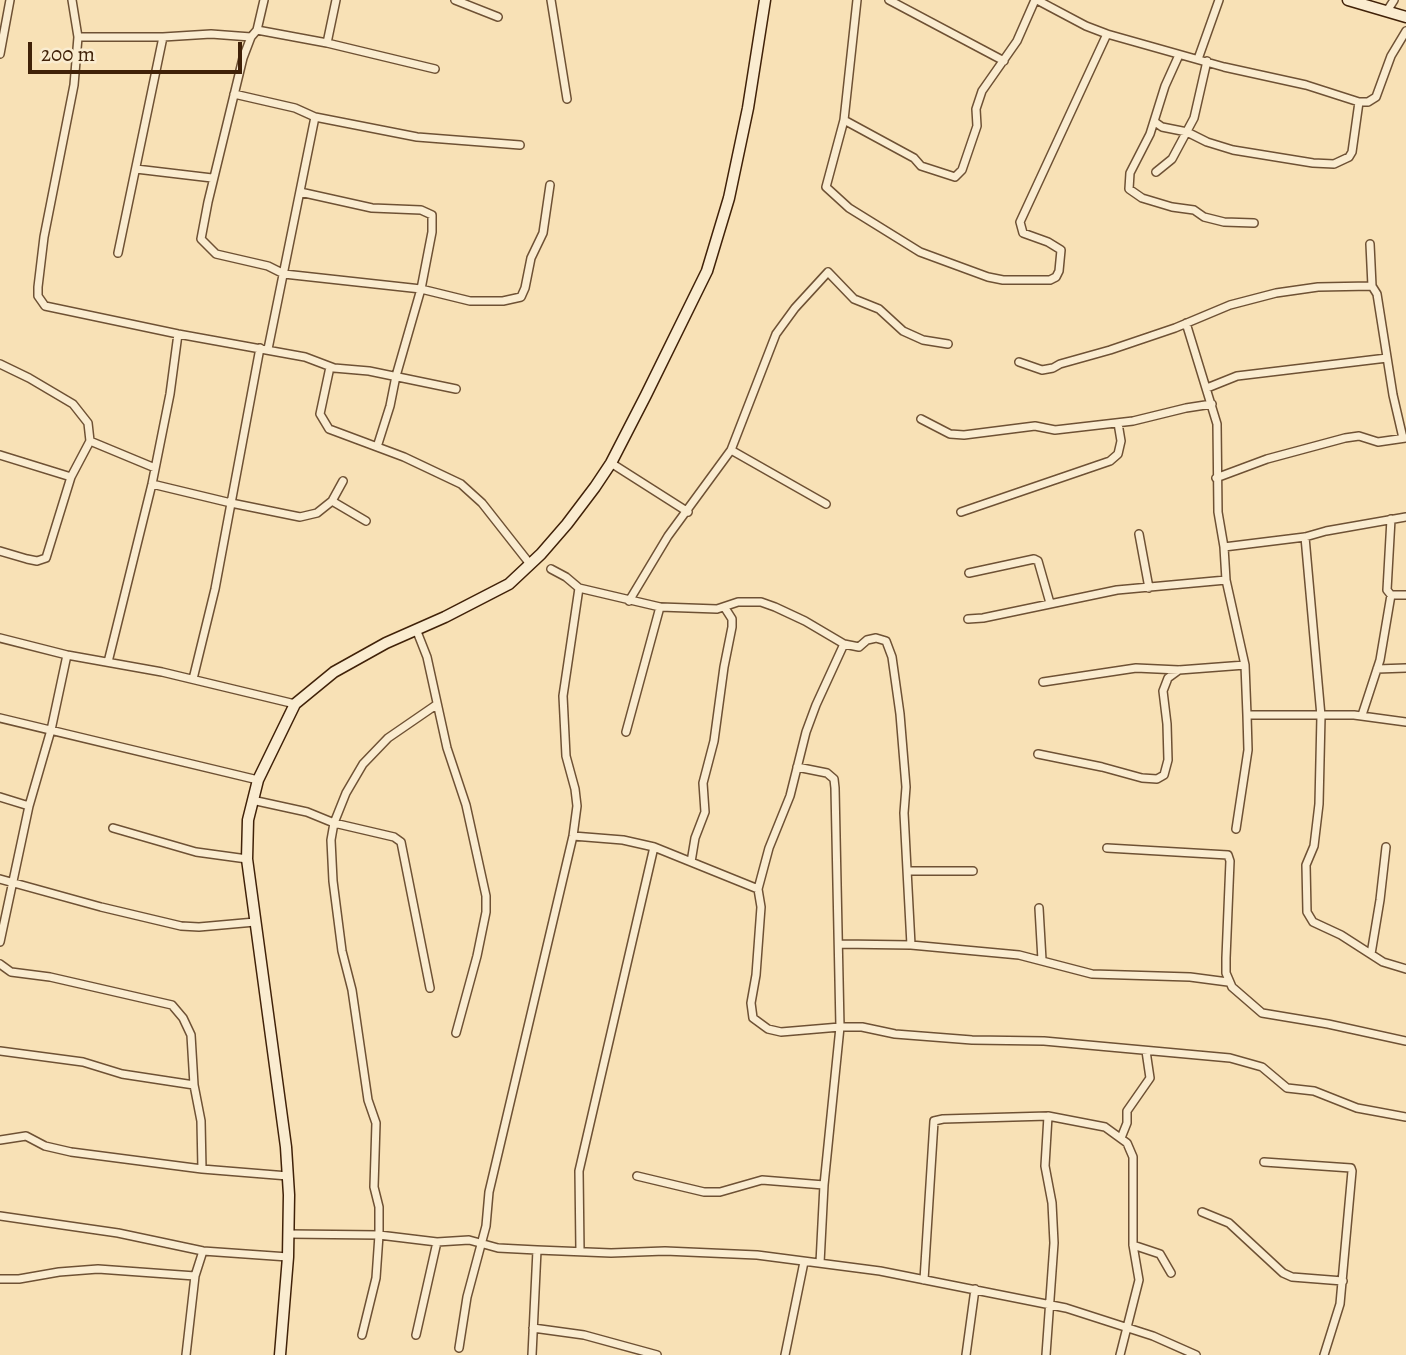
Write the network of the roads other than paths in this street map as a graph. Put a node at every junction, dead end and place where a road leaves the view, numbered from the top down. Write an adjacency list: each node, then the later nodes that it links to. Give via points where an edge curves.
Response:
1 (10, 0): 24 (street)
2 (72, 0): 20 (street)
3 (264, 0): 17 (street)
4 (336, 0): 23 (street)
5 (455, 0): 15 (street)
6 (551, 0): 31 (street)
7 (765, 0): 68 (street, via 729,198 707,271)
8 (857, 0): 34 (street)
9 (889, 0): 27 (street)
10 (1036, 0): 19 (street); 27 (street)
11 (1219, 0): 26 (street)
12 (1348, 0): 14 (street)
13 (1394, 0): 14 (street)
14 (1387, 11): 16 (street)
15 (498, 17)
16 (1406, 17)
17 (257, 30): 22 (street); 23 (street)
18 (1406, 31): 32 (street, via 1376,97)
19 (1107, 34): 25 (street); 34 (street, via 1020,222 1023,233 1061,250 1059,271 1050,280 988,277 920,252 849,208 826,187)
20 (78, 37): 21 (street); 50 (street, via 38,296 52,308)
21 (163, 37): 22 (street); 38 (street)
22 (251, 37): 30 (street)
23 (327, 43): 29 (street)
24 (0, 54)
25 (1179, 55): 26 (street); 35 (street)
26 (1198, 59): 28 (street)
27 (1004, 61): 34 (street, via 982,91 977,126 956,177 921,166)
28 (1207, 61): 32 (street); 36 (street)
29 (435, 69)
30 (234, 94): 33 (street); 40 (street)
31 (568, 99)
32 (1359, 102): 36 (street, via 1352,152 1334,164 1247,153)
33 (315, 117): 37 (street, via 417,137); 42 (street)
34 (844, 120)
35 (1155, 122): 36 (street); 43 (street, via 1130,173 1132,192 1224,222)
36 (1187, 132): 39 (street, via 1172,159)
37 (520, 145)
38 (136, 169): 40 (street); 45 (street)
39 (1157, 172)
40 (212, 178): 46 (street, via 201,239 215,254)
41 (550, 185): 48 (street, via 543,233 521,297 470,301)
42 (300, 192): 46 (street); 48 (street, via 432,215)
43 (1254, 223)
44 (1370, 244): 47 (street)
45 (118, 253)
46 (284, 274): 48 (street); 52 (street)
47 (1372, 286): 49 (street, via 1276,293); 53 (street)
48 (421, 289): 57 (street)
49 (1186, 323): 54 (street, via 1053,368 1042,370); 58 (street)
50 (178, 334): 52 (street); 69 (street)
51 (948, 344): 66 (street, via 903,331 879,309 854,299 828,272 776,334)
52 (264, 349): 56 (street, via 314,359); 75 (street)
53 (1387, 358): 58 (street, via 1237,376); 63 (street)
54 (1019, 362)
55 (0, 364): 64 (street, via 73,404 88,423)
56 (330, 367): 57 (street); 65 (street, via 320,407 325,424)
57 (396, 376): 59 (street); 65 (street)
58 (1207, 388): 60 (street)
59 (456, 389)
60 (1212, 404): 62 (street); 71 (street, via 1219,434)
61 (921, 419): 62 (street, via 950,434 964,435)
62 (1118, 423): 78 (street, via 1121,441 1118,454 1110,461)
63 (1405, 438): 71 (street, via 1378,442 1359,436 1345,438 1267,458)
64 (90, 441): 69 (street); 70 (street)
65 (377, 447): 86 (street, via 471,491)
66 (731, 450): 76 (street); 77 (street)
67 (0, 455): 70 (street)
68 (611, 463): 77 (street); 86 (street, via 567,524)
69 (155, 468): 73 (street)
70 (71, 477): 85 (street, via 46,558 37,561)
71 (1216, 478): 84 (street)
72 (343, 481): 74 (street)
73 (152, 484): 75 (street); 103 (street)
74 (332, 501): 75 (street, via 317,513 300,517); 81 (street)
75 (230, 503): 108 (street)
76 (826, 504)
77 (688, 512): 94 (street)
78 (961, 512)
79 (1406, 517): 80 (street)
80 (1391, 519): 83 (street); 93 (street, via 1387,590)
81 (366, 521)
82 (1139, 534): 90 (street)
83 (1305, 537): 84 (street); 114 (street)
84 (1224, 547): 89 (street)
85 (0, 551)
86 (530, 564): 99 (street, via 509,584)
87 (551, 569): 91 (street)
88 (969, 573): 95 (street, via 1034,559)
89 (1226, 580): 90 (street); 104 (street)
90 (1149, 588): 95 (street)
91 (579, 589): 94 (street); 128 (street, via 563,696 566,756 577,806)
92 (1406, 594): 93 (street)
93 (1391, 595): 106 (street)
94 (629, 601): 96 (street)
95 (1050, 603): 98 (street)
96 (660, 607): 97 (street); 118 (street)
97 (725, 608): 101 (street, via 744,601 775,607); 133 (street, via 732,627 703,783 705,812)
98 (968, 619)
99 (416, 629): 110 (street, via 334,672); 111 (street, via 427,657)
100 (0, 638): 102 (street)
101 (844, 644): 120 (street, via 816,705); 134 (street, via 859,647 876,638 886,641 892,657 906,787)
102 (67, 655): 103 (street); 117 (street)
103 (108, 662): 108 (street)
104 (1245, 665): 107 (street); 112 (street)
105 (1406, 668): 106 (street)
106 (1377, 669): 113 (street)
107 (1179, 670): 109 (street, via 1136,668); 119 (street, via 1168,678 1163,691 1168,760 1164,775 1142,778)
108 (193, 679): 110 (street)
109 (1043, 682)
110 (295, 704): 121 (street)
111 (436, 705): 125 (street, via 373,751 346,793); 151 (street, via 467,805 486,896 477,956)
112 (1247, 715): 114 (street); 127 (street, via 1248,750)
113 (1363, 715): 114 (street); 116 (street)
114 (1321, 716): 144 (street, via 1319,804 1307,865 1307,912 1313,922)
115 (0, 718): 117 (street)
116 (1406, 722)
117 (51, 730): 121 (street); 124 (street)
118 (626, 732)
119 (1038, 754)
120 (797, 767): 138 (street); 142 (street, via 827,773 834,779)
121 (258, 780): 123 (street)
122 (0, 797): 124 (street)
123 (252, 800): 125 (street, via 307,811); 132 (street)
124 (29, 806): 137 (street)
125 (334, 823): 149 (street, via 394,838 403,845); 168 (street, via 333,881 342,951 376,1123 374,1187)
126 (113, 828): 132 (street, via 195,852)
127 (1236, 830)
128 (573, 836): 129 (street); 170 (street, via 489,1192)
129 (654, 847): 133 (street); 174 (street, via 579,1171)
130 (1386, 847): 144 (street)
131 (1107, 848): 148 (street, via 1228,855)
132 (247, 859): 140 (street)
133 (691, 862): 138 (street)
134 (909, 871): 135 (street); 143 (street)
135 (973, 871)
136 (0, 879): 137 (street)
137 (13, 882): 140 (street, via 181,926); 141 (street)
138 (758, 888): 150 (street, via 761,906 753,1018 781,1032)
139 (1039, 908): 145 (street)
140 (255, 922): 162 (street)
141 (0, 942)
142 (840, 944): 143 (street); 150 (street)
143 (911, 945): 145 (street)
144 (1371, 954): 147 (street)
145 (1042, 960): 148 (street, via 1092,974)
146 (0, 964): 155 (street, via 11,972 172,1005 191,1035)
147 (1406, 969)
148 (1228, 982): 152 (street, via 1262,1013)
149 (430, 988)
150 (840, 1027): 154 (street); 164 (street)
151 (456, 1033)
152 (1406, 1041)
153 (0, 1051): 155 (street)
154 (1146, 1051): 157 (street, via 1238,1060 1262,1067 1287,1088); 158 (street, via 1150,1078 1127,1111 1128,1123)
155 (194, 1085): 161 (street, via 201,1121)
156 (1048, 1116): 158 (street, via 1105,1127); 181 (street, via 934,1121); 184 (street, via 1045,1166 1054,1243)
157 (1406, 1117)
158 (1121, 1138): 171 (street, via 1133,1157)
159 (0, 1140): 161 (street, via 26,1136 71,1152)
160 (1264, 1162): 182 (street, via 1352,1169)
161 (202, 1168): 162 (street)
162 (288, 1176): 167 (street)
163 (637, 1176): 164 (street, via 704,1192 762,1180)
164 (824, 1185): 177 (street)
165 (1202, 1212): 182 (street, via 1229,1223 1283,1273)
166 (0, 1216): 173 (street)
167 (289, 1234): 168 (street); 175 (street)
168 (379, 1235): 169 (street); 187 (street, via 376,1278)
169 (437, 1242): 170 (street); 188 (street)
170 (482, 1244): 172 (street); 189 (street)
171 (1133, 1245): 178 (street, via 1160,1254); 185 (street, via 1139,1280)
172 (537, 1250): 174 (street); 186 (street)
173 (202, 1251): 175 (street); 179 (street)
174 (580, 1251): 176 (street, via 699,1252)
175 (289, 1257): 191 (street)
176 (804, 1262): 177 (street); 194 (street)
177 (820, 1263): 181 (street)
178 (1171, 1273)
179 (195, 1276): 180 (street, via 98,1269); 190 (street)
180 (0, 1279)
181 (924, 1280): 183 (street)
182 (1343, 1281): 199 (street)
183 (975, 1289): 184 (street); 195 (street)
184 (1050, 1304): 185 (street); 196 (street)
185 (1127, 1327): 197 (street); 198 (street)
186 (533, 1328): 192 (street); 193 (street, via 584,1335)
187 (362, 1335)
188 (416, 1335)
189 (459, 1348)
190 (186, 1355)
191 (280, 1355)
192 (532, 1355)
193 (657, 1355)
194 (785, 1355)
195 (966, 1355)
196 (1046, 1355)
197 (1120, 1355)
198 (1196, 1355)
199 (1324, 1355)

